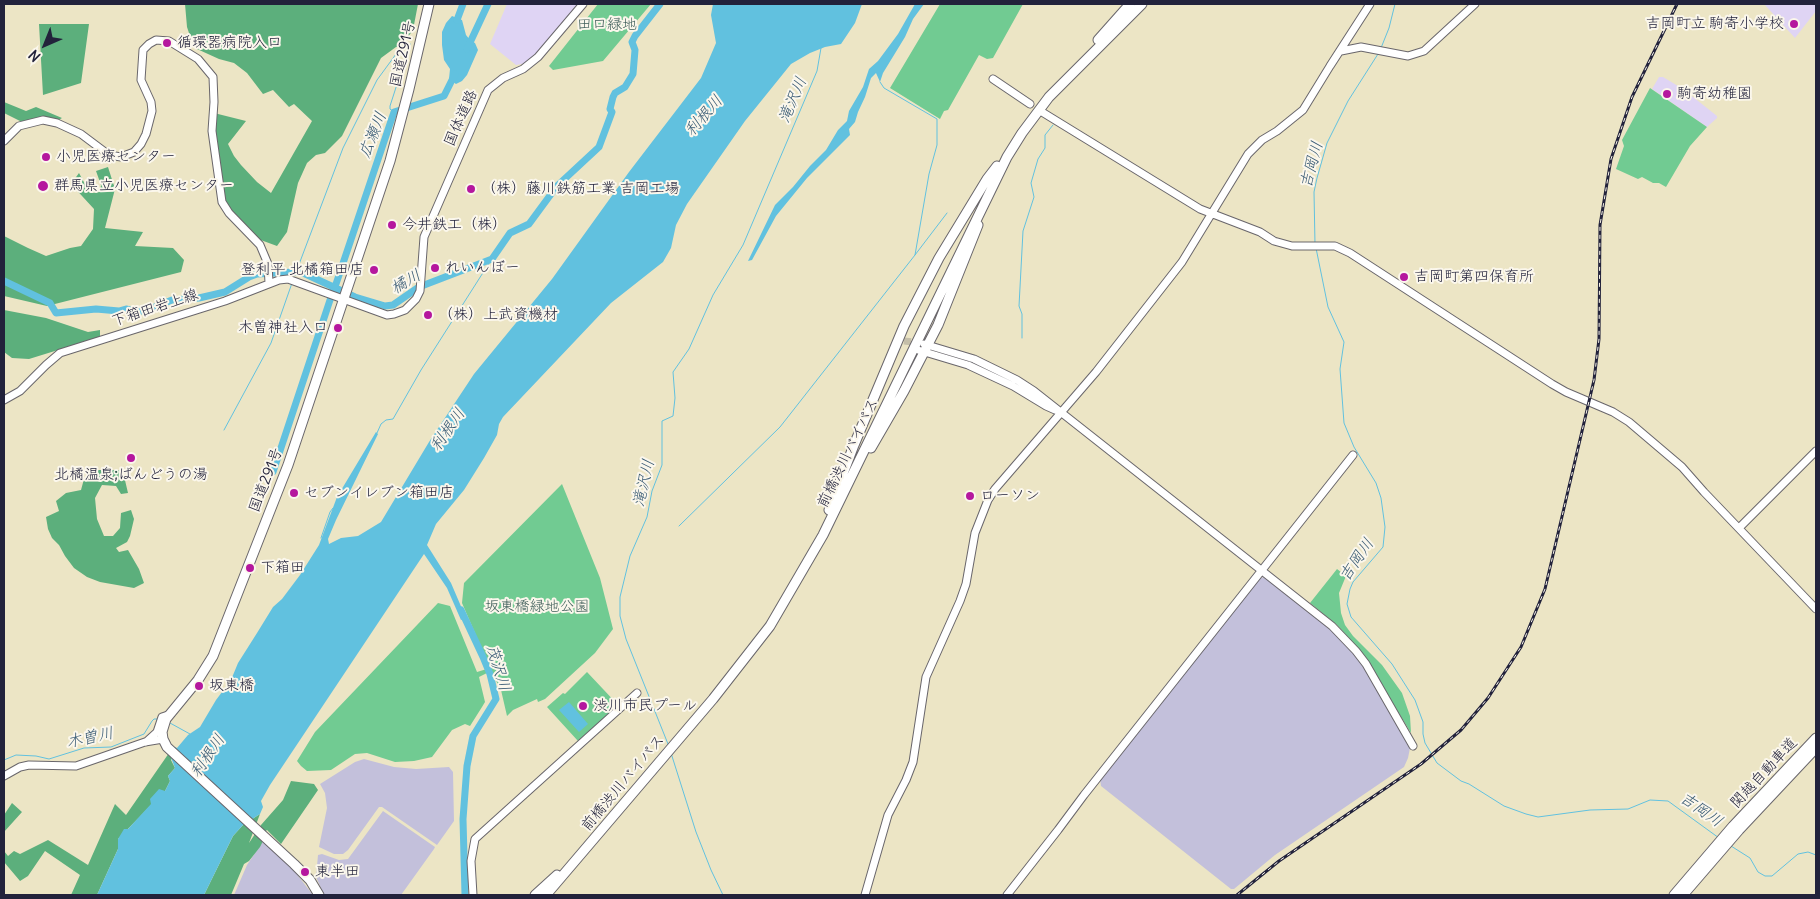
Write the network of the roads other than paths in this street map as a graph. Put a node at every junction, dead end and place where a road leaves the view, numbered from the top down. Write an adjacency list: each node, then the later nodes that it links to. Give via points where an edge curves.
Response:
1 (429, 4): 19 (highway, 国道291号, via 390,160)
2 (583, 4): 19 (street, 国体道路, via 538,57 488,90 424,236 422,280 412,304 394,314 384,314)
3 (1130, 4): 11 (highway)
4 (1142, 4): 9 (highway, 前橋渋川バイパス)
5 (1149, 4): 9 (highway)
6 (1370, 4): 8 (street)
7 (1476, 4): 8 (street, via 1424,51 1408,56 1374,48)
8 (1341, 50): 17 (street, via 1304,110 1248,154)
9 (1078, 67): 11 (highway, 前橋渋川バイパス)
10 (993, 79): 12 (street)
11 (1049, 97): 14 (highway, 前橋渋川バイパス)
12 (1030, 104)
13 (1042, 112): 17 (street)
14 (1022, 133): 16 (highway, 前橋渋川バイパス); 27 (highway, via 960,222 925,284)
15 (4, 141): 18 (street, via 19,126 43,120 81,134 109,155 121,157 134,152 146,134 152,112 141,80 143,50 156,40 169,41 198,59 213,77 212,131 222,202 260,245)
16 (993, 183): 20 (highway, via 938,325); 26 (highway, 前橋渋川バイパス)
17 (1212, 214): 22 (street, via 1182,262 1096,372); 25 (street, via 1274,241 1292,246 1335,246 1350,253 1552,384 1629,422 1682,466)
18 (269, 277): 19 (street, 下箱田岩上線, via 288,279); 21 (street, 下箱田岩上線, via 225,301 60,353 20,391)
19 (341, 297): 31 (highway, 国道291号, via 288,465 213,656 198,680)
20 (923, 347): 22 (street, via 961,354 993,368 1034,391); 26 (highway, via 904,391)
21 (4, 400)
22 (1060, 412): 28 (street); 47 (street, via 995,489 982,515 975,534 966,584 926,677 913,762 888,815)
23 (1816, 451): 25 (street)
24 (1353, 455): 28 (street)
25 (1739, 528): 29 (street)
26 (823, 535): 27 (highway, 前橋渋川バイパス)
27 (806, 566): 39 (highway, 前橋渋川バイパス, via 770,626 713,700)
28 (1262, 570): 35 (street, via 1332,626 1356,651); 48 (street)
29 (1816, 609)
30 (637, 692): 43 (street, via 475,840 471,861)
31 (164, 719): 33 (highway); 34 (street, via 157,732)
32 (1816, 738): 38 (highway, 関越自動車道)
33 (163, 740): 34 (street); 42 (highway, via 310,880)
34 (145, 742): 37 (street, via 76,766 29,765)
35 (1413, 746)
36 (1816, 748): 38 (highway, 関越自動車道)
37 (4, 776)
38 (1736, 828): 40 (highway, 関越自動車道)
39 (588, 845): 41 (highway, 前橋渋川バイパス); 44 (highway)
40 (1720, 846): 49 (highway, 関越自動車道); 50 (highway, 関越自動車道)
41 (568, 870): 45 (highway, 前橋渋川バイパス); 46 (highway)
42 (318, 895)
43 (473, 895)
44 (535, 895)
45 (546, 895)
46 (552, 895)
47 (864, 895)
48 (1007, 895)
49 (1674, 895)
50 (1683, 895)

